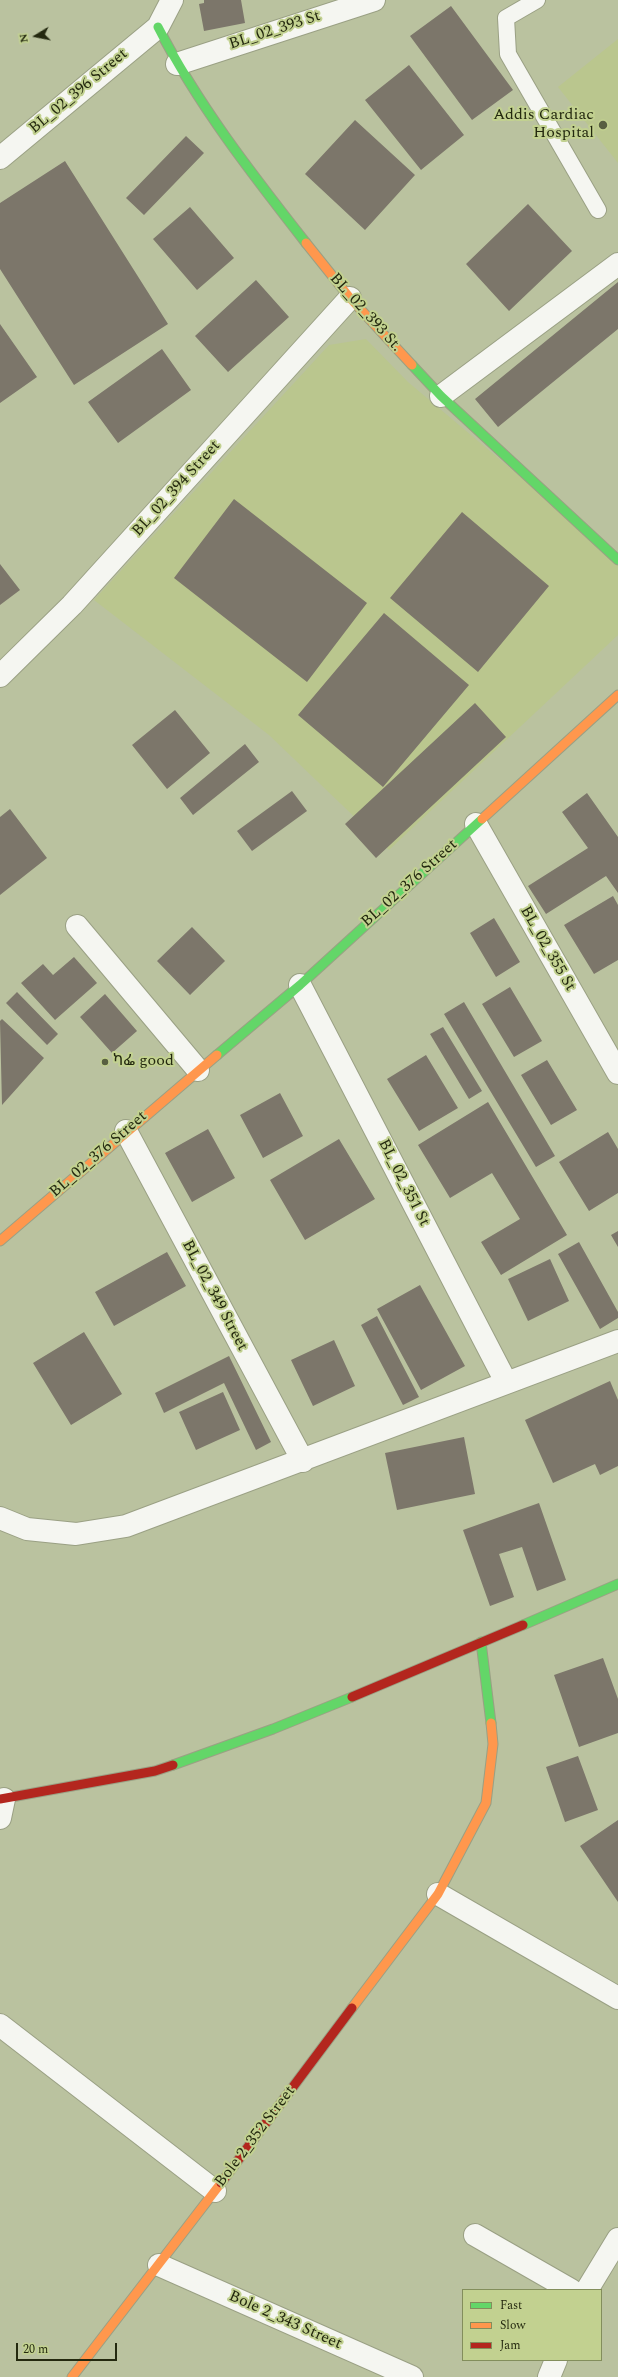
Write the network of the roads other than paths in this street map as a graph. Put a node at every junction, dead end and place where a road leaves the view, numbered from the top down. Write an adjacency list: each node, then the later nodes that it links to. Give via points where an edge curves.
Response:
1 (172, 0): 4 (street)
2 (374, 0): 5 (street, BL_02_393 St)
3 (537, 0): 7 (lane, via 506,18 508,54)
4 (158, 27): 5 (street, BL_02_393 St.); 6 (street, BL_02_396 Street)
5 (177, 64): 9 (street, BL_02_393 St., via 243,163)
6 (0, 158)
7 (598, 210)
8 (618, 264): 10 (street)
9 (350, 298): 10 (street, BL_02_393 St.); 12 (street, BL_02_394 Street, via 72,605)
10 (441, 396): 11 (street, BL_02_393 St.)
11 (618, 560)
12 (0, 676)
13 (618, 695): 14 (street, BL_02_376 Street)
14 (476, 824): 16 (street, BL_02_376 Street); 18 (street, BL_02_355 St)
15 (77, 926): 17 (street)
16 (300, 985): 17 (street, BL_02_376 Street); 22 (street, BL_02_351 St)
17 (198, 1070): 19 (street, BL_02_376 Street)
18 (618, 1073)
19 (126, 1131): 20 (street, BL_02_376 Street); 23 (street, BL_02_349 Street)
20 (0, 1241)
21 (618, 1341): 22 (street)
22 (506, 1382): 23 (street)
23 (303, 1461): 24 (street, via 126,1526 76,1534 28,1530)
24 (0, 1518)
25 (618, 1584): 26 (street)
26 (481, 1642): 27 (street, via 273,1729 155,1771); 28 (street, Bole 2_352 Street, via 493,1744 486,1803)
27 (1, 1805)
28 (438, 1894): 29 (street); 31 (street, Bole 2_352 Street)
29 (618, 1998)
30 (0, 2025): 31 (street)
31 (215, 2191): 34 (street, Bole 2_352 Street)
32 (475, 2235): 35 (street)
33 (618, 2239): 36 (street)
34 (159, 2265): 38 (street, Bole 2_352 Street); 39 (street, Bole 2_343 Street)
35 (569, 2289)
36 (588, 2289)
37 (556, 2361): 40 (street)
38 (72, 2377)
39 (412, 2377)
40 (549, 2377)

